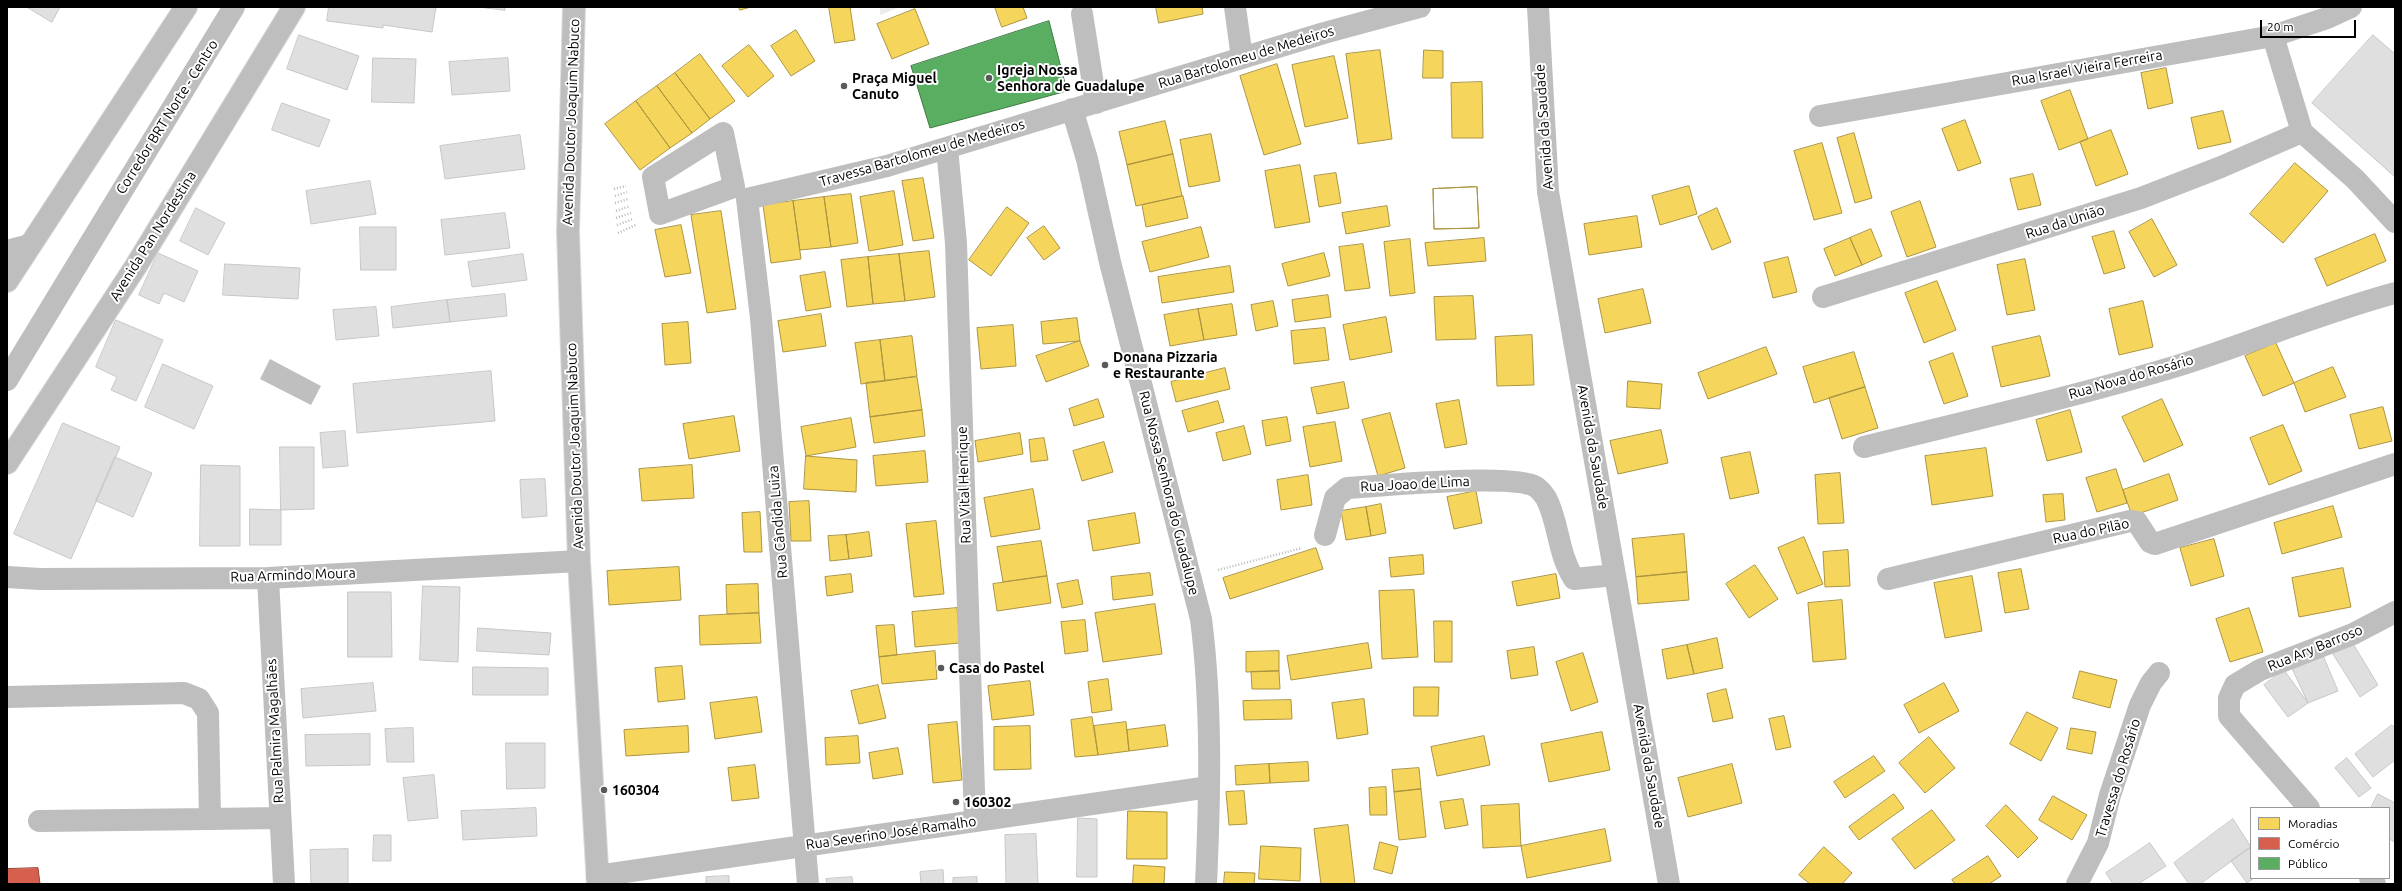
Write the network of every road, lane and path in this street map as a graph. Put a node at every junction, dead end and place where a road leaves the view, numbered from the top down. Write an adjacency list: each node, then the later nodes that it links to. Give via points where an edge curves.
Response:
1 (234, 7): 19 (main road, Corredor BRT Norte - Centro)
2 (294, 7): 28 (main road, Avenida Pan Nordestina, via 136,266)
3 (574, 7): 31 (main road, Avenida Doutor Joaquim Nabuco, via 567,211)
4 (1236, 7): 11 (main road)
5 (1420, 7): 11 (main road, Rua Bartolomeu de Medeiros)
6 (1538, 7): 32 (main road, Avenida da Saudade, via 1548,192)
7 (2351, 7): 10 (main road, Rua Israel Vieira Ferreira)
8 (183, 8): 20 (main road)
9 (1082, 14): 12 (main road)
10 (2273, 36): 14 (main road, Rua Israel Vieira Ferreira); 15 (main road)
11 (1242, 58): 12 (main road, Rua Bartolomeu de Medeiros)
12 (1096, 102): 13 (main road, Rua Bartolomeu de Medeiros)
13 (1072, 109): 16 (main road, Travessa Bartolomeu de Medeiros); 33 (main road, Rua Nossa Senhora do Guadalupe, via 1087,159 1112,269)
14 (1820, 116)
15 (2302, 132): 18 (main road, via 2355,179); 24 (main road, Rua da União, via 2222,168 2141,198)
16 (947, 148): 17 (main road, Travessa Bartolomeu de Medeiros, via 887,166); 45 (main road, Rua Vital Henrique, via 956,243)
17 (747, 199): 46 (main road, Rua Cândida Luiza, via 761,318)
18 (2395, 222)
19 (98, 227): 25 (main road); 26 (main road)
20 (30, 245): 21 (main road); 22 (main road)
21 (7, 251)
22 (7, 281)
23 (2395, 293): 27 (main road, Rua Nova do Rosário, via 2349,305 2178,365)
24 (1823, 297)
25 (7, 363)
26 (7, 380)
27 (1864, 447)
28 (7, 463)
29 (2395, 464): 36 (main road, Rua do Pilão, via 2154,544 2137,522 2130,521)
30 (1325, 535): 32 (main road, Rua Joao de Lima, via 1335,498 1347,488 1481,480 1512,482 1535,487 1546,498 1559,546 1574,579); 33 (path, via 1310,546)
31 (579, 561): 35 (main road, Rua Armindo Moura); 47 (main road, Avenida Doutor Joaquim Nabuco)
32 (1615, 574): 51 (main road, Avenida da Saudade)
33 (1190, 576): 40 (main road, Rua Nossa Senhora do Guadalupe, via 1201,619 1205,652)
34 (7, 577): 35 (main road, Rua Armindo Moura)
35 (268, 578): 42 (main road, Rua Palmira Magalhães)
36 (1888, 579)
37 (2395, 612): 41 (main road, Rua Ary Barroso, via 2353,634 2260,670 2236,685 2228,698 2229,716)
38 (2159, 673): 52 (main road, Travessa do Rosário, via 2151,682 2140,705 2110,795 2098,843)
39 (7, 697): 43 (main road, via 184,693 199,699 208,713)
40 (1209, 787): 45 (main road, Rua Severino José Ramalho); 50 (main road, Rua Nossa Senhora do Guadalupe)
41 (2308, 807)
42 (279, 818): 43 (main road); 48 (main road, Rua Palmira Magalhães)
43 (210, 819): 44 (main road)
44 (40, 821)
45 (975, 822): 46 (main road, Rua Severino José Ramalho)
46 (804, 845): 47 (main road, Rua Severino José Ramalho); 49 (main road, Rua Cândida Luiza)
47 (598, 880)
48 (284, 884)
49 (808, 884)
50 (1206, 884)
51 (1669, 884)
52 (2077, 884)

